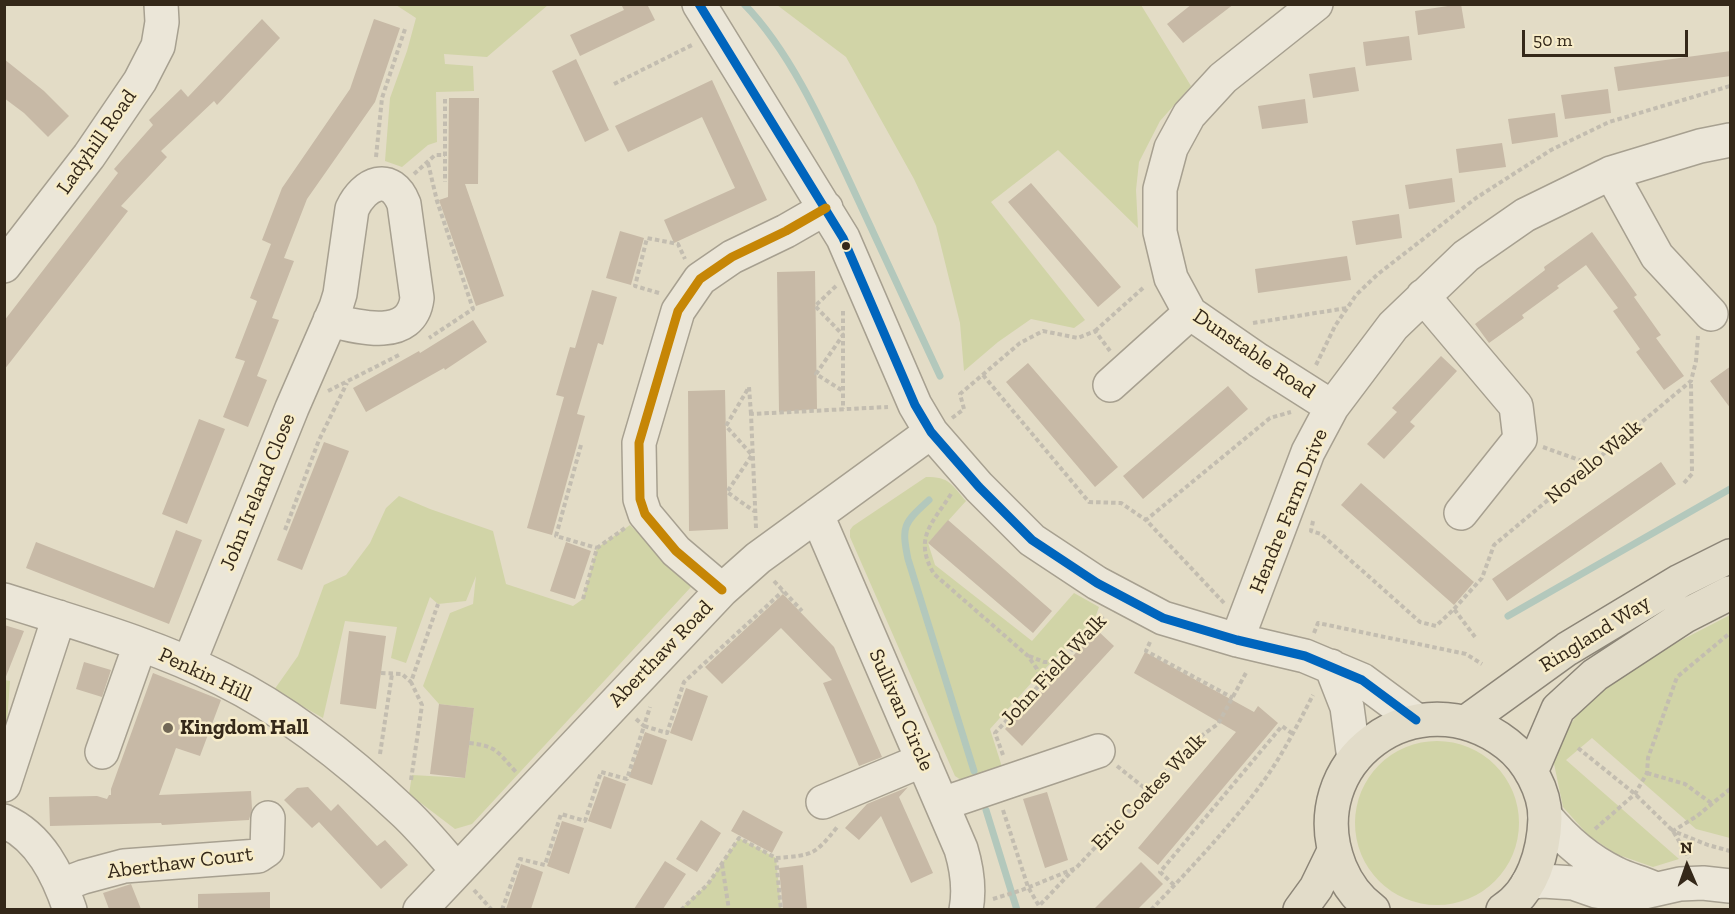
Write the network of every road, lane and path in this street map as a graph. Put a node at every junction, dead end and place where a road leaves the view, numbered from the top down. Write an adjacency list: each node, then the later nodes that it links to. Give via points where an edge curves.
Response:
1 (161, 4): 16 (street, Ladyhill Road, via 158,46 140,81 89,156)
2 (699, 4): 5 (street)
3 (1316, 4): 24 (street, Dunstable Road, via 1223,78 1189,115 1171,148 1160,189 1160,232 1171,279)
4 (405, 29): 14 (path, via 382,98 375,167)
5 (717, 32): 6 (path); 15 (street)
6 (614, 84)
7 (1731, 86): 22 (path, via 1609,123 1551,150 1476,198 1378,274)
8 (445, 99): 10 (path)
9 (1731, 140): 11 (street, Hendre Farm Drive)
10 (445, 155): 12 (path, via 435,155); 13 (path)
11 (1611, 173): 20 (street, Hendre Farm Drive, via 1525,214 1466,256); 23 (street, via 1657,256)
12 (413, 175)
13 (445, 182)
14 (368, 187): 25 (street, John Ireland Close, via 352,209 340,294); 25 (street, via 380,184 400,193 416,308 398,327)
15 (826, 208): 19 (street, via 732,257 700,279); 37 (street)
16 (4, 266)
17 (843, 279): 28 (path, via 815,306)
18 (1144, 287): 27 (path)
19 (691, 292): 19 (path, via 678,244 647,238 635,286); 47 (street, via 678,311 639,443 640,499)
20 (1423, 296): 34 (street, Hendre Farm Drive); 38 (street, via 1516,406)
21 (843, 301): 28 (path)
22 (1347, 308): 26 (path); 34 (path, via 1335,326)
23 (1705, 308): 31 (path)
24 (1190, 313): 30 (street); 34 (street, Dunstable Road, via 1258,360)
25 (330, 321): 72 (street, John Ireland Close)
26 (1251, 323)
27 (1095, 331): 29 (path, via 1078,338 1043,331 1020,343); 30 (path)
28 (843, 335): 33 (path); 33 (path, via 816,374)
29 (983, 375): 37 (path, via 960,394 964,409); 49 (path, via 1089,502 1122,503)
30 (1117, 379)
31 (1691, 381): 41 (path, Novello Walk); 43 (path, via 1692,474)
32 (347, 383): 50 (path, via 319,440)
33 (844, 391): 35 (path)
34 (1322, 392): 44 (street, Hendre Farm Drive, via 1308,452); 49 (path, via 1291,412 1270,418)
35 (843, 410): 36 (path); 37 (path)
36 (751, 414): 40 (path); 40 (path, via 749,387 726,426)
37 (923, 418): 42 (street); 48 (street, Aberthaw Road)
38 (1520, 439): 41 (path); 46 (street)
39 (582, 445): 51 (path, via 556,536)
40 (752, 455): 45 (path); 45 (path, via 727,492)
41 (1591, 465): 61 (path, Novello Walk, via 1494,545 1482,578)
42 (965, 471): 57 (street, via 1032,540); 69 (path, via 925,536 927,558 934,574)
43 (1684, 483)
44 (1293, 491): 61 (path, Novello Walk, via 1316,506 1311,531 1321,534 1420,622 1436,626); 66 (street, Hendre Farm Drive)
45 (754, 511): 53 (path)
46 (1461, 513)
47 (645, 514): 51 (path); 54 (street, via 676,551)
48 (817, 515): 53 (street, Aberthaw Road); 87 (street, Sullivan Circle)
49 (1146, 520): 66 (path)
50 (285, 530)
51 (597, 548): 58 (path)
52 (1731, 556): 80 (main road, Ringland Way, via 1680,581 1566,649)
53 (764, 568): 54 (street, Aberthaw Road); 55 (path)
54 (722, 590): 94 (street, Aberthaw Road)
55 (783, 591): 62 (path); 120 (path, via 684,682 667,733 644,726 627,779 601,772 585,821 561,814 545,866 520,859)
56 (1731, 593): 88 (main road, Ringland Way, via 1685,616 1595,675 1558,709)
57 (1122, 596): 64 (street); 70 (path, John Field Walk)
58 (583, 599)
59 (4, 600): 63 (street, Penkin Hill)
60 (438, 604): 76 (path)
61 (1454, 609): 67 (path)
62 (802, 611)
63 (59, 617): 68 (street, Penkin Hill); 91 (street)
64 (1163, 618): 66 (street); 78 (path, via 1146,651)
65 (1731, 633): 89 (path, via 1677,677 1648,758)
66 (1246, 636): 71 (street); 78 (path, Eric Coates Walk, via 1249,666)
67 (1475, 637)
68 (140, 645): 72 (street, Penkin Hill); 84 (street)
69 (1028, 656): 70 (path, via 1044,662); 77 (path)
70 (1061, 662): 77 (path, John Field Walk)
71 (1319, 662): 73 (path, via 1318,624 1466,654); 79 (street, via 1362,680); 81 (path, via 1315,693); 86 (street, via 1347,707)
72 (189, 663): 92 (street, Penkin Hill, via 290,720)
73 (1482, 664)
74 (381, 673): 75 (path)
75 (392, 674): 76 (path, via 402,674); 92 (path)
76 (411, 682): 100 (path, via 422,705)
77 (1041, 683): 90 (path, John Field Walk, via 995,733)
78 (1233, 699): 95 (path, Eric Coates Walk, via 1218,724 1194,741)
79 (1416, 720): 80 (main road); 86 (main road, via 1371,742)
80 (1466, 722): 88 (main road, via 1492,732 1515,750)
81 (1293, 734): 113 (path, via 1228,826); 113 (path, via 1282,726 1160,872)
82 (469, 743): 94 (path, via 497,749)
83 (1578, 748): 96 (path)
84 (102, 752)
85 (1098, 752): 90 (street); 95 (path)
86 (1354, 759): 106 (main road, via 1338,787 1331,818)
87 (923, 760): 97 (street); 99 (street, Sullivan Circle)
88 (1532, 772): 101 (main road)
89 (1647, 773): 96 (path); 98 (path, via 1685,784)
90 (1004, 784): 99 (street); 114 (path)
91 (4, 786)
92 (375, 787): 100 (street, Penkin Hill)
93 (1731, 789): 98 (path)
94 (533, 790): 110 (street, Aberthaw Road)
95 (1147, 790): 109 (path, Eric Coates Walk)
96 (1635, 794): 104 (path); 105 (path)
97 (823, 802)
98 (1711, 803): 104 (path)
99 (942, 804): 124 (street, Sullivan Circle, via 966,864)
100 (406, 814): 110 (street, Penkin Hill)
101 (1545, 816): 105 (street); 111 (main road, via 1543,851)
102 (268, 818): 116 (street, Aberthaw Court, via 267,850 258,856 124,866 83,877)
103 (4, 821): 116 (street, via 39,848)
104 (1673, 831): 107 (path); 112 (path)
105 (1578, 848): 115 (street, via 1616,874)
106 (1334, 850): 126 (main road, via 1316,888); 127 (main road, via 1345,879)
107 (1731, 851)
108 (722, 864): 121 (path, via 708,884); 122 (path); 123 (path, via 739,838 776,858)
109 (1076, 868): 114 (path, Eric Coates Walk); 114 (path, via 1039,906)
110 (464, 879): 118 (street, Aberthaw Road); 119 (path)
111 (1528, 883): 115 (street, via 1573,883 1627,896); 128 (main road)
112 (1717, 884): 115 (street)
113 (1174, 885): 125 (path)
114 (1028, 887): 117 (path, Eric Coates Walk)
115 (1658, 889)
116 (66, 897)
117 (1000, 897)
118 (420, 909)
119 (492, 909)
120 (502, 909)
121 (681, 909)
122 (729, 909)
123 (781, 909)
124 (966, 909)
125 (1151, 909)
126 (1300, 909)
127 (1373, 909)
128 (1503, 909)

